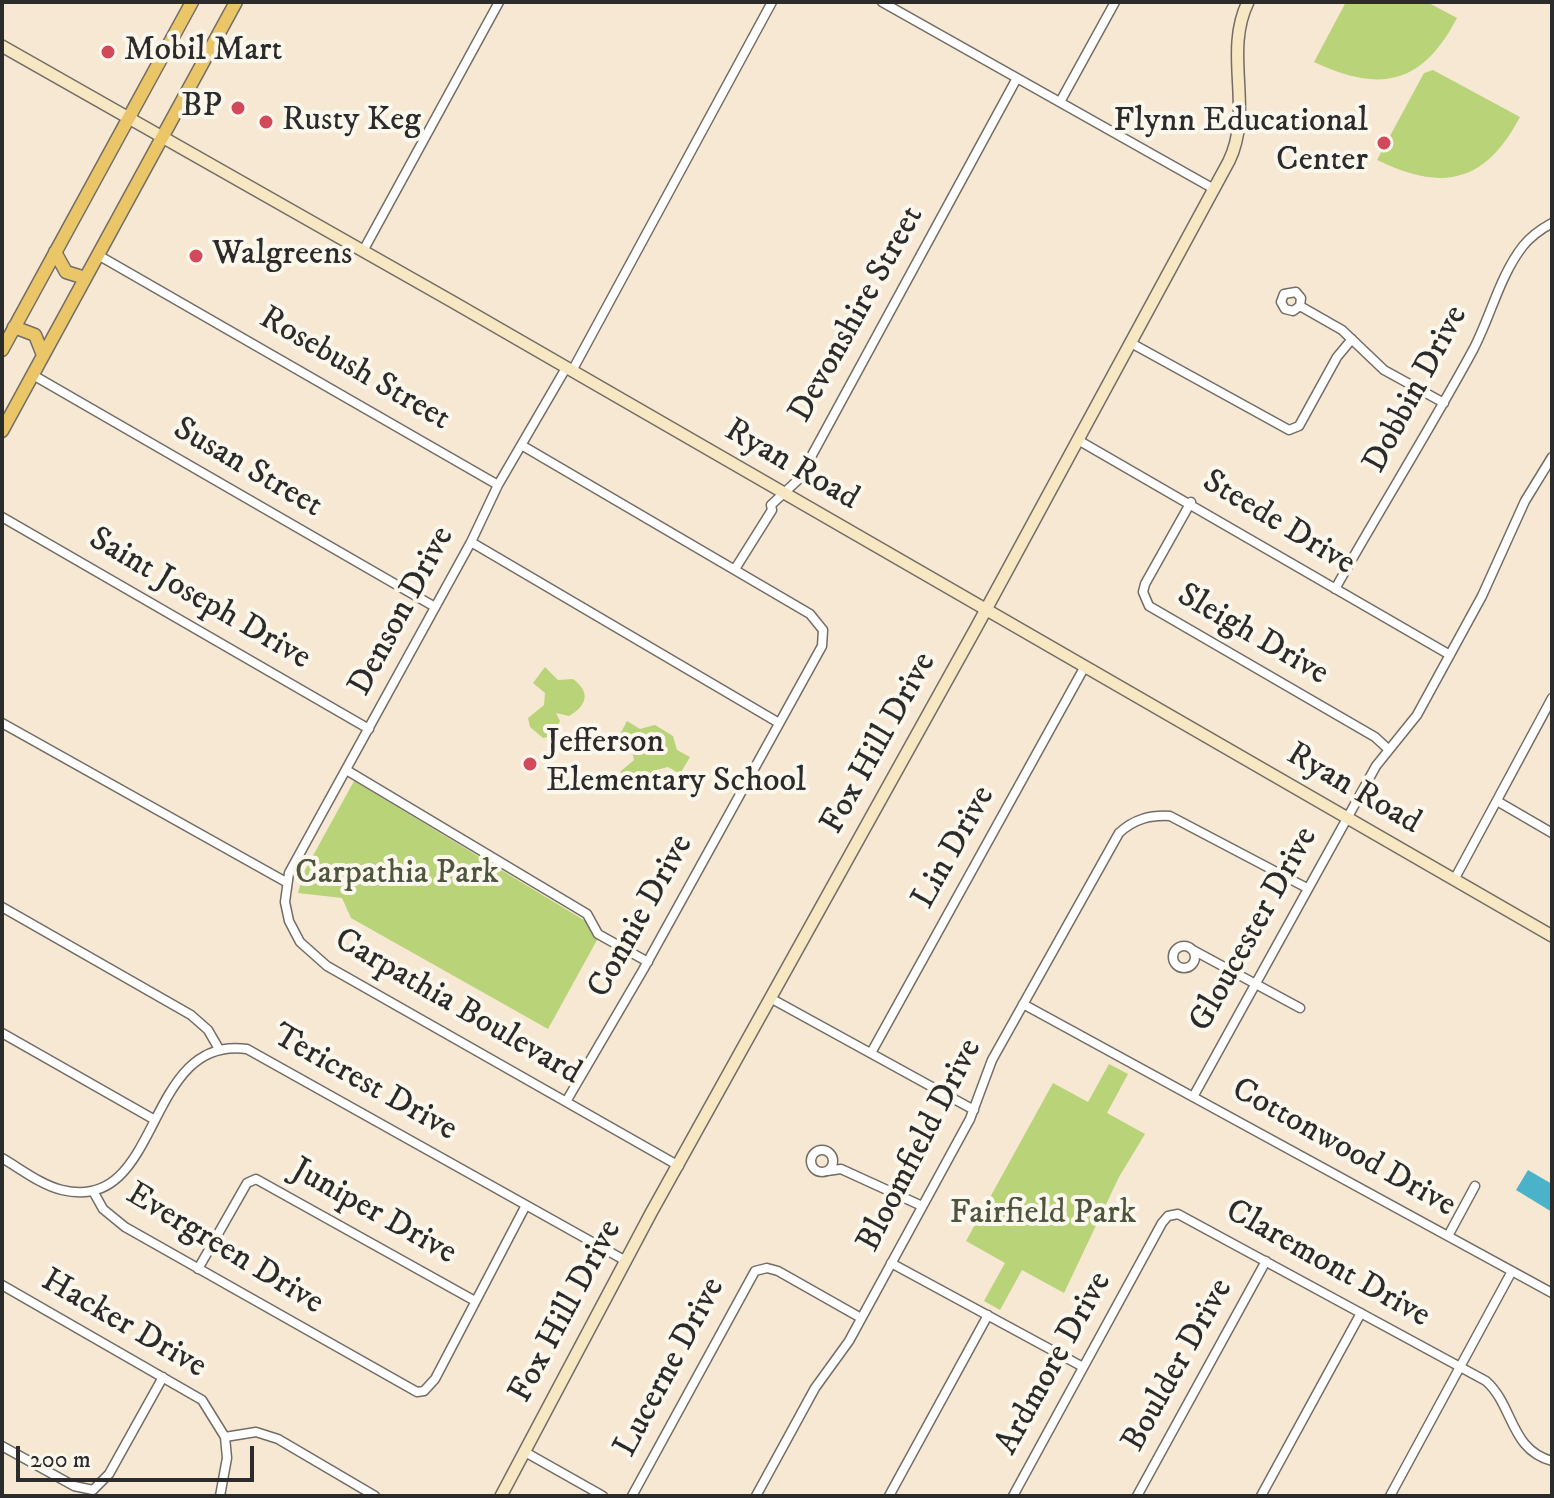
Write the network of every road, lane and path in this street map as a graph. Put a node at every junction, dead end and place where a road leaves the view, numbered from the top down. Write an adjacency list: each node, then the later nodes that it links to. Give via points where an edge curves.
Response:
1 (192, 2): 11 (main road)
2 (236, 2): 12 (main road)
3 (499, 2): 15 (street)
4 (772, 2): 25 (street, Denson Drive)
5 (882, 2): 9 (street)
6 (1115, 2): 10 (street)
7 (1248, 2): 13 (main road, Fox Hill Drive, via 1237,46 1239,129 1234,152)
8 (2, 46): 11 (main road, Ryan Road)
9 (1017, 78): 10 (street); 33 (street, Devonshire Street, via 799,479)
10 (1060, 102): 13 (street)
11 (129, 117): 12 (main road, Ryan Road); 16 (main road)
12 (164, 136): 15 (main road, Ryan Road); 17 (main road)
13 (1214, 189): 22 (main road, Fox Hill Drive)
14 (1552, 223): 27 (street, Dobbin Drive, via 1518,253)
15 (363, 251): 25 (main road, Ryan Road)
16 (55, 252): 18 (main road, via 66,272); 20 (main road)
17 (98, 255): 18 (main road); 32 (street, Rosebush Street)
18 (85, 278): 24 (main road)
19 (1300, 306): 21 (street)
20 (14, 327): 23 (main road); 24 (main road, via 35,335)
21 (1352, 339): 22 (street, via 1299,426 1289,430); 27 (street, via 1384,370)
22 (1131, 343): 29 (main road, Fox Hill Drive)
23 (2, 350)
24 (43, 355): 26 (main road)
25 (569, 370): 30 (street, Denson Drive); 33 (main road, Ryan Road)
26 (33, 375): 28 (main road); 39 (street, Susan Street)
27 (1444, 403): 38 (street, Dobbin Drive)
28 (2, 431)
29 (1078, 440): 34 (street, Steede Drive); 40 (main road, Fox Hill Drive)
30 (523, 446): 32 (street, Denson Drive); 37 (street)
31 (1552, 457): 41 (street, Gloucester Drive)
32 (498, 485): 36 (street, Denson Drive)
33 (784, 494): 37 (street, Devonshire Street, via 771,505); 40 (main road, Ryan Road)
34 (1191, 502): 38 (street, Steede Drive); 47 (street, Sleigh Drive, via 1145,584 1149,606)
35 (2, 517): 46 (street, Saint Joseph Drive)
36 (471, 542): 39 (street, Denson Drive); 45 (street)
37 (735, 569): 45 (street, Connie Drive, via 810,614 823,630 822,646)
38 (1335, 589): 41 (street, Steede Drive)
39 (435, 607): 46 (street, Denson Drive)
40 (986, 611): 42 (main road, Ryan Road); 62 (main road, Fox Hill Drive)
41 (1450, 655): 47 (street, Gloucester Drive, via 1413,722)
42 (1084, 668): 50 (main road, Ryan Road); 67 (street, Lin Drive)
43 (1552, 698): 49 (street)
44 (2, 723): 53 (street)
45 (779, 723): 59 (street, Connie Drive)
46 (369, 729): 48 (street, Denson Drive)
47 (1388, 749): 50 (street, Gloucester Drive)
48 (348, 771): 53 (street, Denson Drive); 59 (street, via 587,914 598,934)
49 (1497, 801): 51 (street); 52 (street)
50 (1346, 819): 52 (main road, Ryan Road); 54 (street, Gloucester Drive)
51 (1552, 833)
52 (1454, 880): 56 (main road, Ryan Road)
53 (286, 882): 69 (street, Carpathia Boulevard, via 289,921 313,956)
54 (1307, 888): 61 (street, Gloucester Drive); 63 (street, Bloomfield Drive, via 1179,819 1161,815 1134,821 1109,847)
55 (2, 907): 66 (street, Tericrest Drive, via 191,1015)
56 (1552, 936)
57 (1191, 949): 58 (street); 60 (street, via 1195,958); 60 (street, via 1181,947 1174,954 1178,966)
58 (1205, 959): 60 (street); 61 (street)
59 (648, 962): 69 (street, Connie Drive)
60 (1189, 967)
61 (1255, 984): 64 (street); 68 (street, Gloucester Drive)
62 (772, 999): 67 (street); 74 (main road, Fox Hill Drive)
63 (1023, 1004): 68 (street, Cottonwood Drive); 70 (street, Bloomfield Drive, via 992,1060)
64 (1300, 1008)
65 (2, 1033): 71 (street)
66 (219, 1049): 71 (street, via 186,1069); 79 (street, Tericrest Drive, via 261,1054)
67 (871, 1053): 70 (street)
68 (1193, 1097): 82 (street, Cottonwood Drive)
69 (567, 1100): 74 (street, Carpathia Boulevard)
70 (974, 1110): 80 (street, Bloomfield Drive)
71 (155, 1120): 78 (street, via 126,1170)
72 (2, 1158): 78 (street, Evergreen Drive, via 57,1188)
73 (832, 1158): 75 (street); 76 (street); 76 (street, via 822,1150 813,1155 814,1168)
74 (679, 1166): 83 (main road, Fox Hill Drive)
75 (841, 1169): 76 (street); 80 (street)
76 (827, 1171)
77 (1475, 1186): 82 (street)
78 (93, 1191): 86 (street, Evergreen Drive, via 114,1220)
79 (526, 1205): 83 (street, Tericrest Drive); 90 (street)
80 (922, 1206): 85 (street, Bloomfield Drive)
81 (1168, 1216): 84 (street, Claremont Drive, via 1183,1216); 94 (street, Ardmore Drive)
82 (1448, 1236): 87 (street, Cottonwood Drive)
83 (626, 1261): 99 (main road, Fox Hill Drive)
84 (1266, 1261): 91 (street, Claremont Drive); 110 (street, Boulder Drive)
85 (891, 1263): 92 (street); 93 (street, Bloomfield Drive)
86 (198, 1269): 90 (street, Juniper Drive, via 247,1183 256,1179); 90 (street, Evergreen Drive, via 411,1390 424,1391 435,1379)
87 (1512, 1271): 89 (street, Cottonwood Drive); 95 (street)
88 (2, 1285): 96 (street, Hacker Drive)
89 (1552, 1293)
90 (475, 1301)
91 (1361, 1313): 95 (street, Claremont Drive); 111 (street)
92 (988, 1315): 94 (street); 108 (street)
93 (861, 1318): 106 (street, Lucerne Drive, via 778,1271 760,1269 750,1277); 107 (street, Bloomfield Drive, via 815,1388)
94 (1083, 1367): 109 (street, Ardmore Drive)
95 (1461, 1367): 100 (street, Claremont Drive, via 1498,1392 1516,1435 1528,1449); 112 (street)
96 (163, 1377): 97 (street, Hacker Drive, via 202,1400); 98 (street, via 109,1474 93,1490 78,1488)
97 (225, 1437): 101 (street, via 245,1432 267,1435); 102 (street)
98 (2, 1446)
99 (525, 1452): 104 (main road, Fox Hill Drive); 105 (street)
100 (1552, 1461)
101 (357, 1492): 103 (street)
102 (220, 1496)
103 (375, 1496)
104 (501, 1496)
105 (603, 1496)
106 (632, 1496)
107 (756, 1496)
108 (889, 1496)
109 (1013, 1496)
110 (1137, 1496)
111 (1261, 1496)
112 (1390, 1496)

